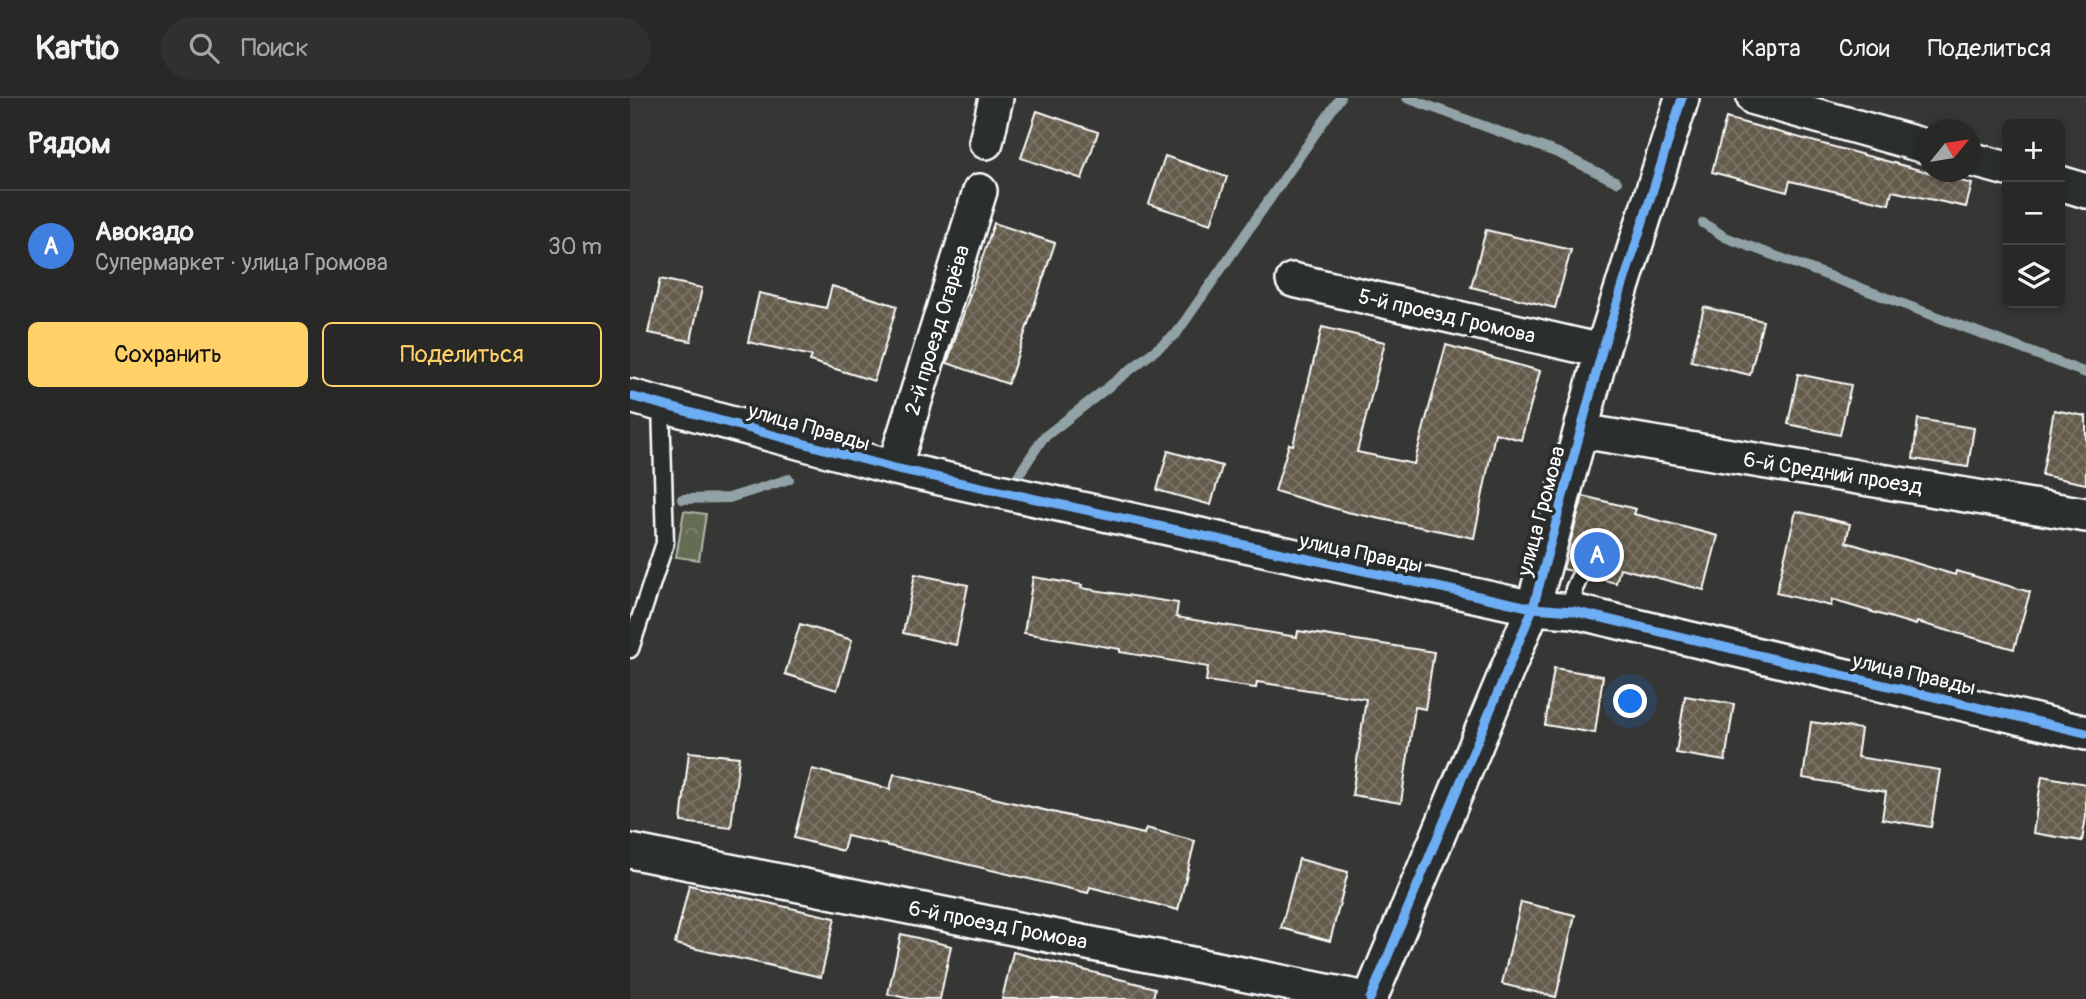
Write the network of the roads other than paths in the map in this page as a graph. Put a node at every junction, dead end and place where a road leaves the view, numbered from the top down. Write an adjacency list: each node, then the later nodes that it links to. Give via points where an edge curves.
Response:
1 (996, 98): 4 (street)
2 (1682, 98): 12 (street, улица Громова)
3 (1754, 98): 5 (street)
4 (986, 142)
5 (1918, 144)
6 (1981, 162): 7 (street)
7 (2002, 168)
8 (2065, 185): 10 (street)
9 (980, 191): 15 (street, 2-й проезд Огарёва)
10 (2086, 191)
11 (1293, 281): 12 (street, 5-й проезд Громова)
12 (1602, 351): 14 (street, улица Громова)
13 (645, 400): 15 (street, улица Правды); 20 (lane, via 665,542)
14 (1581, 431): 16 (street, 6-й Средний проезд); 18 (street, улица Громова)
15 (894, 468): 18 (street, улица Правды)
16 (2086, 515)
17 (1579, 578): 19 (lane)
18 (1534, 608): 19 (street, улица Правды); 23 (street, улица Громова)
19 (1573, 611): 21 (street, улица Правды)
20 (630, 649)
21 (2086, 733)
22 (630, 851): 23 (street, 6-й проезд Громова)
23 (1368, 999)

